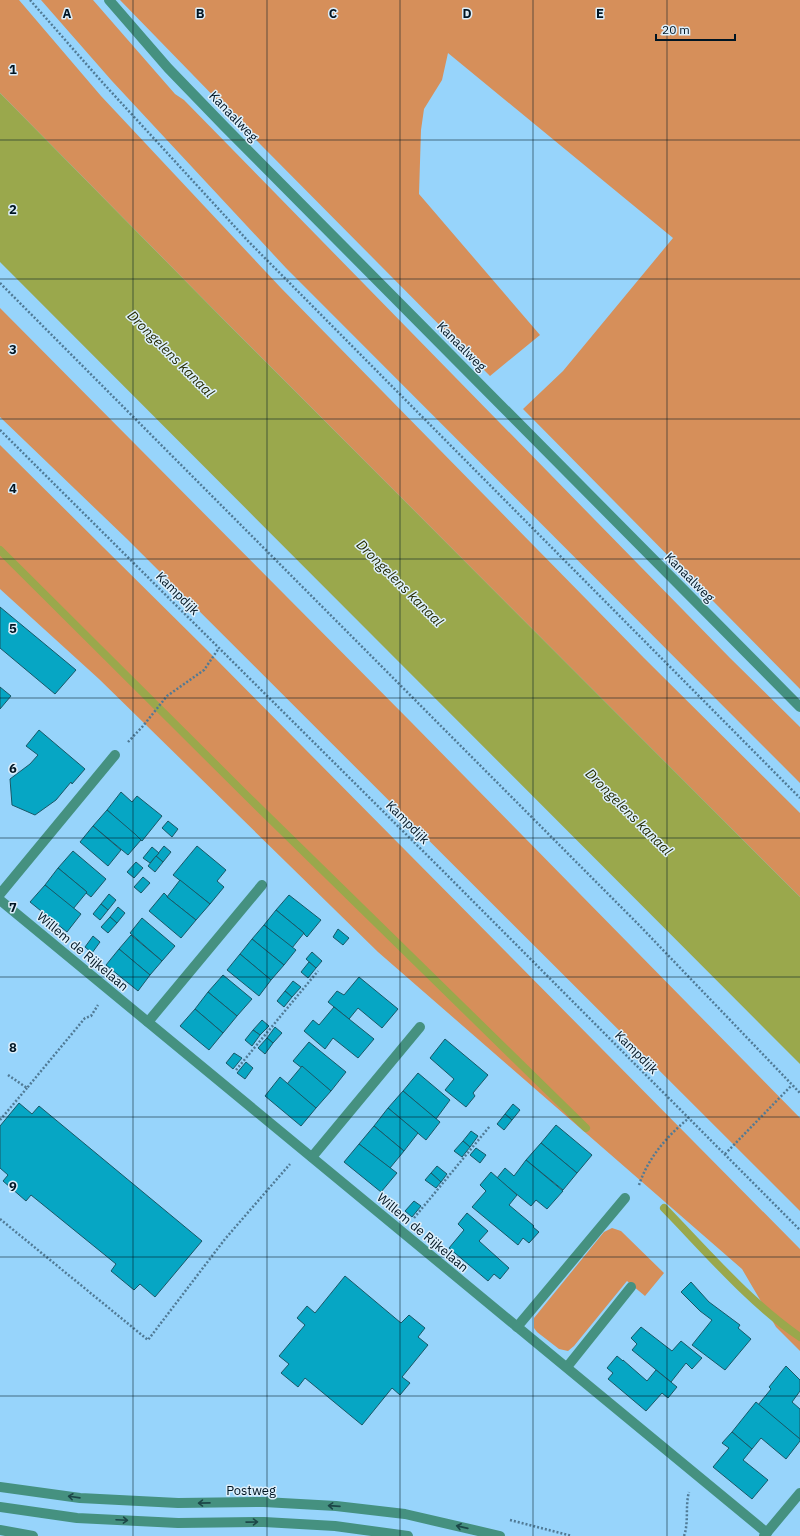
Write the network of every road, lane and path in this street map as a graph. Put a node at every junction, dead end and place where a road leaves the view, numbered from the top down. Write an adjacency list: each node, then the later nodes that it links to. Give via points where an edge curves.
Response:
1 (30, 0): 9 (path, via 248,241)
2 (109, 0): 6 (street, Kanaalweg, via 168,68 225,127)
3 (0, 284): 19 (path, via 640,926)
4 (0, 430): 5 (path, Kampdijk)
5 (219, 648): 7 (path, via 204,670 167,696); 22 (path, Kampdijk)
6 (800, 707)
7 (143, 726)
8 (115, 755): 11 (street)
9 (800, 798)
10 (262, 885): 15 (street)
11 (0, 894)
12 (0, 900): 14 (street, Willem de Rijkelaan)
13 (318, 971): 18 (path)
14 (110, 990): 15 (street, Willem de Rijkelaan); 20 (path, via 91,1016 85,1018)
15 (148, 1022): 18 (street, Willem de Rijkelaan)
16 (420, 1027): 27 (street)
17 (8, 1075): 20 (path)
18 (224, 1085): 25 (street, Willem de Rijkelaan)
19 (792, 1085): 21 (path); 26 (path)
20 (27, 1088): 23 (path)
21 (800, 1093)
22 (689, 1118): 26 (path, Kampdijk); 28 (path, via 656,1151 634,1201)
23 (0, 1120)
24 (490, 1126): 31 (path)
25 (302, 1149): 27 (street, Willem de Rijkelaan); 29 (path, via 225,1240 148,1340)
26 (724, 1154): 30 (path, Kampdijk)
27 (312, 1157): 31 (street, Willem de Rijkelaan)
28 (625, 1198): 33 (street)
29 (0, 1219)
30 (800, 1230)
31 (403, 1232): 33 (street, Willem de Rijkelaan)
32 (631, 1287): 34 (street)
33 (517, 1327): 34 (street, Willem de Rijkelaan)
34 (567, 1368): 35 (street, Willem de Rijkelaan)
35 (696, 1475): 40 (street, Willem de Rijkelaan); 44 (path, via 688,1494)
36 (0, 1487): 43 (street, Postweg, one-way to 36, via 405,1514 336,1506 80,1498)
37 (800, 1493): 40 (street, Willem de Rijkelaan)
38 (0, 1507): 42 (street, one-way to 42, via 78,1518 178,1523 264,1522 335,1526)
39 (0, 1530): 41 (street)
40 (765, 1535)
41 (33, 1536)
42 (408, 1536)
43 (500, 1536)
44 (684, 1536)

